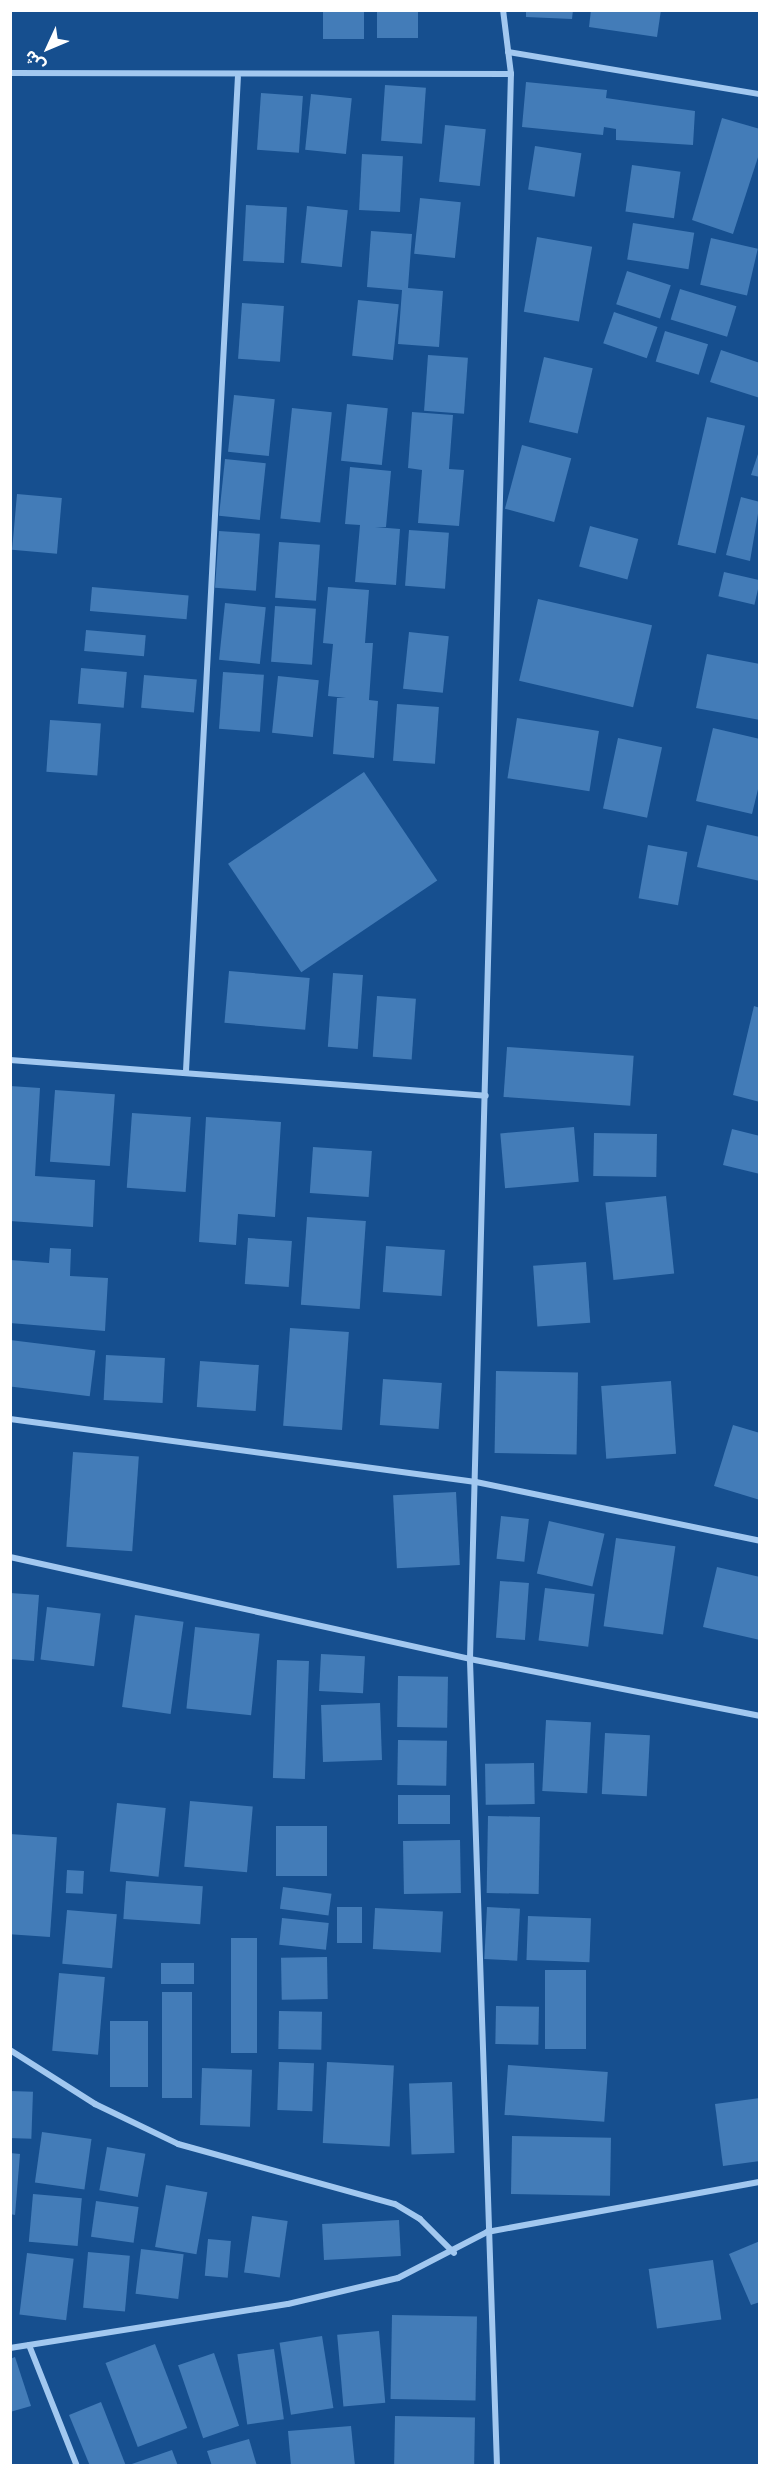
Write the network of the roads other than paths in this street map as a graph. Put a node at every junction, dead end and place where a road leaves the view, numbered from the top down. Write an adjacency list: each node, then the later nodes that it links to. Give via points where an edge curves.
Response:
1 (503, 10): 2 (street)
2 (508, 51): 4 (street); 6 (street)
3 (10, 74): 5 (street)
4 (511, 74): 5 (street); 9 (street)
5 (238, 77): 8 (street)
6 (759, 94)
7 (10, 1060): 8 (street)
8 (186, 1071): 9 (street)
9 (486, 1096): 11 (street)
10 (10, 1419): 11 (street)
11 (476, 1482): 12 (street); 14 (street)
12 (759, 1541)
13 (10, 1557): 14 (street)
14 (470, 1659): 15 (street); 18 (street)
15 (759, 1716)
16 (10, 2050): 19 (street, via 95,2104 178,2144 395,2204 420,2219)
17 (759, 2182): 18 (street)
18 (487, 2232): 19 (street); 23 (street)
19 (454, 2253): 20 (street, via 398,2278 288,2304)
20 (29, 2345): 21 (street); 22 (street)
21 (10, 2348)
22 (77, 2466)
23 (497, 2466)

